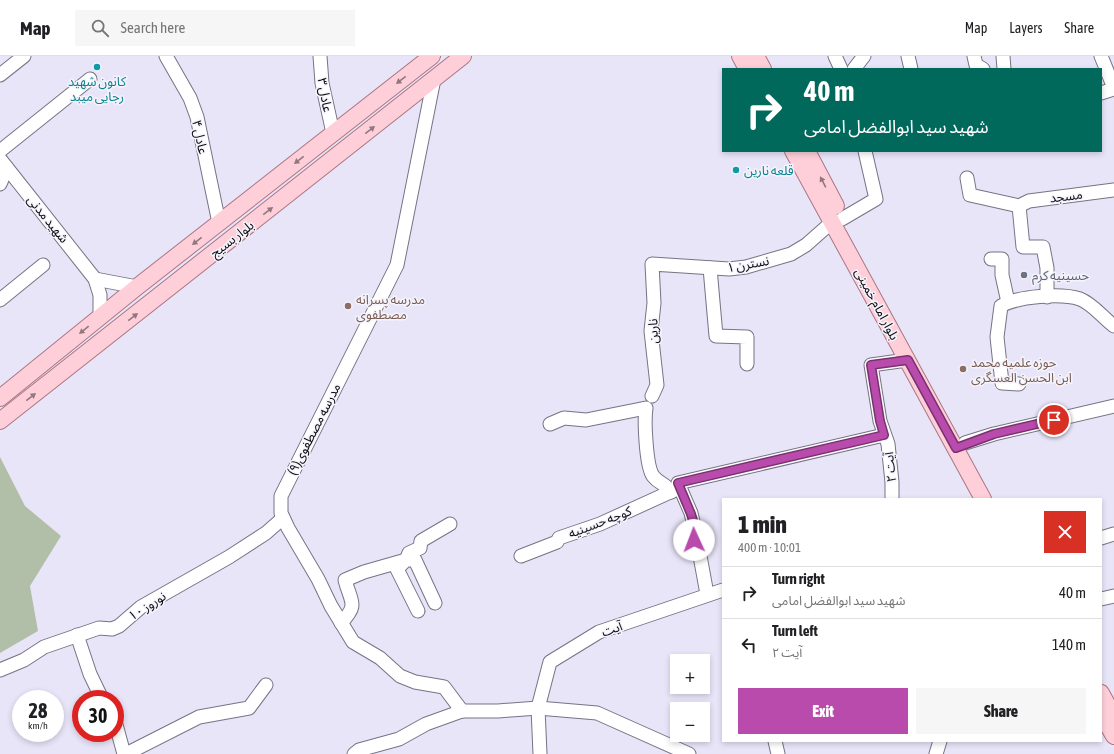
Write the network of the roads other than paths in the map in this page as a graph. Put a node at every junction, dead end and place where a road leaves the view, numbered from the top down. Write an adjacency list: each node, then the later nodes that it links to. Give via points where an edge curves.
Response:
1 (24, 56): 21 (street)
2 (166, 56): 37 (street, عادل ۴, via 190,98 197,117)
3 (320, 56): 26 (street, عادل ۳, via 322,83)
4 (432, 56): 26 (main road, بلوار بسیج, one-way to 26)
5 (463, 56): 23 (main road, بلوار بسیج)
6 (740, 56): 14 (main road)
7 (756, 56): 15 (main road)
8 (835, 56): 16 (street)
9 (864, 56): 17 (street)
10 (908, 56): 18 (street)
11 (974, 56): 19 (street, via 976,65)
12 (1003, 56): 20 (street)
13 (1101, 56): 24 (street)
14 (746, 68)
15 (762, 68)
16 (841, 68)
17 (855, 68)
18 (911, 68)
19 (981, 68)
20 (1004, 68)
21 (0, 75)
22 (90, 79): 27 (street)
23 (434, 79): 55 (main road, بلوار بسیج, one-way to 23); 63 (street, مدرسه مصطفوی(۹), via 397,265 281,496)
24 (1114, 88): 25 (street)
25 (1102, 93)
26 (333, 133): 37 (main road, بلوار بسیج, one-way to 37)
27 (0, 151)
28 (794, 152): 36 (main road, بلوار امام خمینی)
29 (807, 152): 36 (main road, بلوار امام خمینی, one-way to 29)
30 (865, 152): 36 (street, نسترن ۱, via 876,199)
31 (4, 164): 33 (street); 42 (street, شهید مدنی)
32 (968, 178): 35 (street, via 970,195)
33 (0, 184)
34 (1114, 190): 35 (street, مسجد, via 1029,201)
35 (1020, 206): 44 (street, via 1023,247 1043,247 1047,268)
36 (837, 220): 41 (street, نسترن ۱, via 791,254 746,267); 49 (main road, بلوار امام خمینی); 58 (main road, بلوار امام خمینی, via 883,297)
37 (219, 224): 43 (main road, بلوار بسیج, one-way to 43)
38 (991, 259): 46 (street, via 1002,259 1002,274)
39 (652, 264): 41 (street, نسترن ۱); 52 (street, نارین, via 654,303 651,331 657,385)
40 (44, 265): 45 (street)
41 (710, 268): 50 (street, via 716,336 747,337)
42 (95, 279): 43 (street); 47 (street, شهید مدنی, via 100,295)
43 (137, 287): 47 (main road, بلوار بسیج)
44 (1047, 297): 46 (street); 48 (street, via 1080,299)
45 (0, 300)
46 (1008, 302): 51 (street, via 1001,306 997,337 1002,383)
47 (100, 317): 53 (main road, بلوار بسیج, one-way to 53)
48 (1114, 326)
49 (908, 360): 57 (street, آیت ۲, via 871,365); 58 (main road, بلوار امام خمینی)
50 (747, 364)
51 (1019, 384)
52 (652, 396)
53 (0, 398)
54 (1114, 406): 58 (street, via 994,434)
55 (0, 422)
56 (550, 424): 59 (street, via 564,418 586,420 646,408 649,465 652,474 657,481)
57 (884, 435): 59 (street, کوچه حسینیه); 60 (street, آیت ۲, via 888,444)
58 (960, 446): 61 (main road, بلوار امام خمینی); 62 (main road, بلوار امام خمینی)
59 (677, 487): 67 (street, کوچه حسینیه, via 600,524 559,538 557,542); 70 (street, via 696,530 693,534 694,540 700,556)
60 (892, 498)
61 (983, 498)
62 (994, 498)
63 (283, 518): 75 (street, مدرسه مصطفوی(۹)); 76 (street, نوروز ۱۰, via 266,534 141,607 119,626 112,629 99,628)
64 (450, 524): 68 (street, via 421,541 420,548 409,553)
65 (1114, 534): 66 (street)
66 (1102, 538)
67 (521, 556)
68 (406, 560): 73 (street, via 415,560); 74 (street, via 397,569); 75 (street, via 345,580 353,607)
69 (722, 590): 70 (street, آیت)
70 (707, 594): 81 (street, آیت, via 599,632 550,662)
71 (1114, 596): 72 (street)
72 (1102, 599)
73 (435, 603)
74 (418, 610)
75 (341, 623): 82 (street, مدرسه مصطفوی(۹), via 353,642 380,658 400,676 415,682 444,687)
76 (77, 635): 77 (street, نوروز ۱۰, via 44,647 24,660); 79 (street)
77 (0, 670)
78 (266, 685): 87 (street, via 249,708 199,717)
79 (98, 690)
80 (1107, 707): 83 (main road)
81 (538, 708): 82 (street); 89 (street, آیت); 90 (street, via 597,713)
82 (462, 712): 88 (street, via 426,724 399,739 359,750)
83 (1114, 736)
84 (121, 742): 87 (street)
85 (776, 742): 91 (street)
86 (940, 742): 92 (street)
87 (125, 754)
88 (354, 754)
89 (540, 754)
90 (689, 754)
91 (778, 754)
92 (936, 754)

